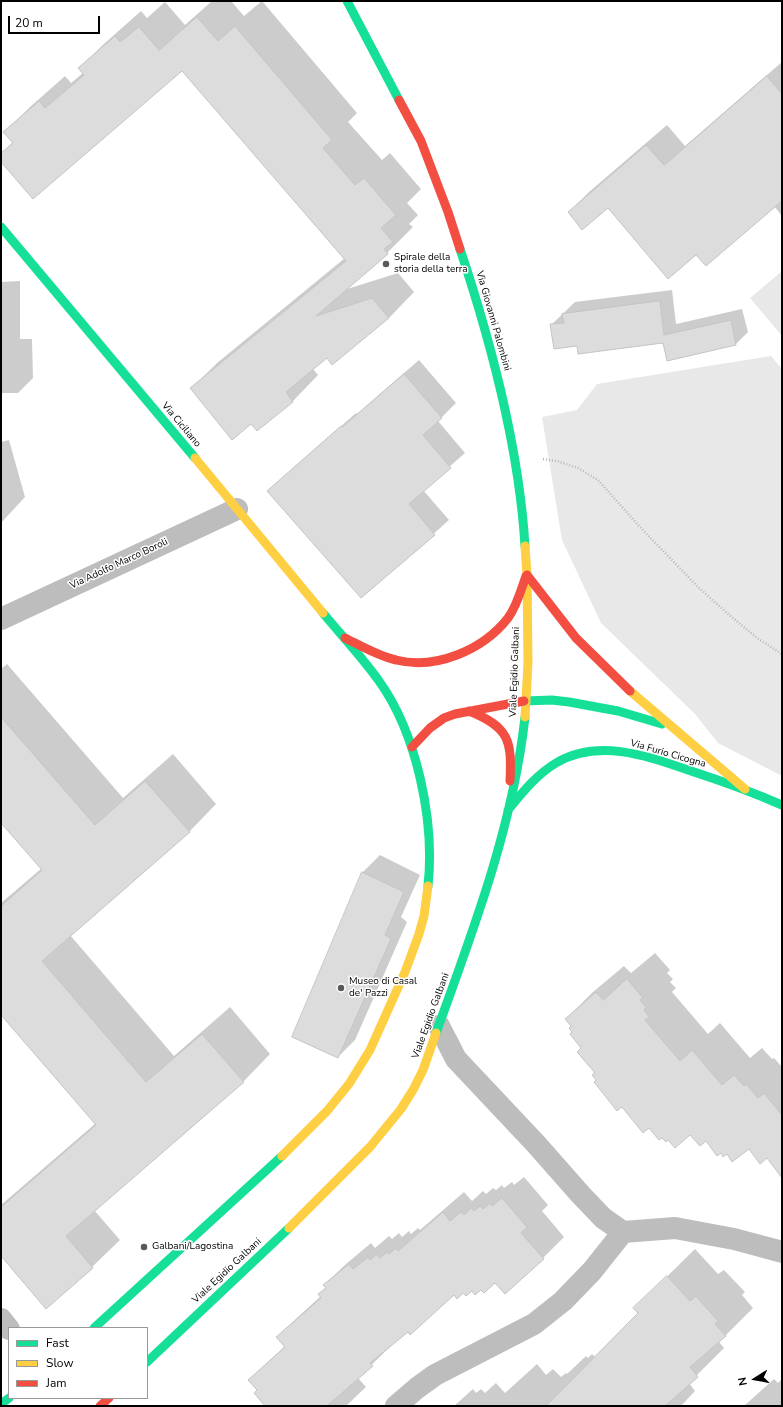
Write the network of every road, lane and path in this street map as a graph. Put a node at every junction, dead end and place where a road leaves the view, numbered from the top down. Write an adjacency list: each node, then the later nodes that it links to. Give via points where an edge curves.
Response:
1 (347, 1): 5 (main road, Via Giovanni Palombini, via 421,141 468,272 496,368 512,438 521,497)
2 (1, 227): 4 (main road, Via Ciciliano)
3 (543, 460): 8 (path, via 557,461 578,468 598,480 697,586 757,638)
4 (237, 509): 6 (street, Via Adolfo Marco Boroli); 7 (main road, Via Ciciliano)
5 (527, 575): 7 (main road, via 516,605 504,623 471,648 445,659 424,663 403,662); 9 (main road, Viale Egidio Galbani); 11 (main road, Via Furio Cicogna, via 558,617 584,646)
6 (1, 619)
7 (344, 638): 12 (main road, via 386,694 406,729)
8 (782, 654)
9 (527, 700): 10 (main road, Via Furio Cicogna); 11 (main road, Via Furio Cicogna, via 552,700 618,711); 15 (main road, Viale Egidio Galbani, via 522,746)
10 (469, 711): 12 (main road, Via Furio Cicogna, via 436,723); 15 (main road, via 498,725 507,740 511,765)
11 (669, 726): 13 (main road, Via Furio Cicogna)
12 (412, 747): 20 (main road, via 422,786 428,832 429,862 424,916 413,953 370,1050 349,1084 314,1124)
13 (745, 789): 14 (main road, Via Furio Cicogna); 15 (main road, Via Furio Cicogna, via 647,757 621,752 593,751 556,763 542,772)
14 (782, 805)
15 (508, 810): 16 (main road, Viale Egidio Galbani, via 481,906)
16 (439, 1026): 17 (street, via 456,1059 603,1218); 22 (main road, Viale Egidio Galbani, via 413,1090 370,1147 318,1200)
17 (623, 1232): 18 (street, via 675,1228 734,1239); 25 (street, via 592,1271 563,1301 534,1324 435,1375)
18 (782, 1252)
19 (1, 1319): 21 (street)
20 (95, 1327)
21 (8, 1328)
22 (148, 1361)
23 (108, 1399): 24 (main road)
24 (100, 1406)
25 (396, 1406)

